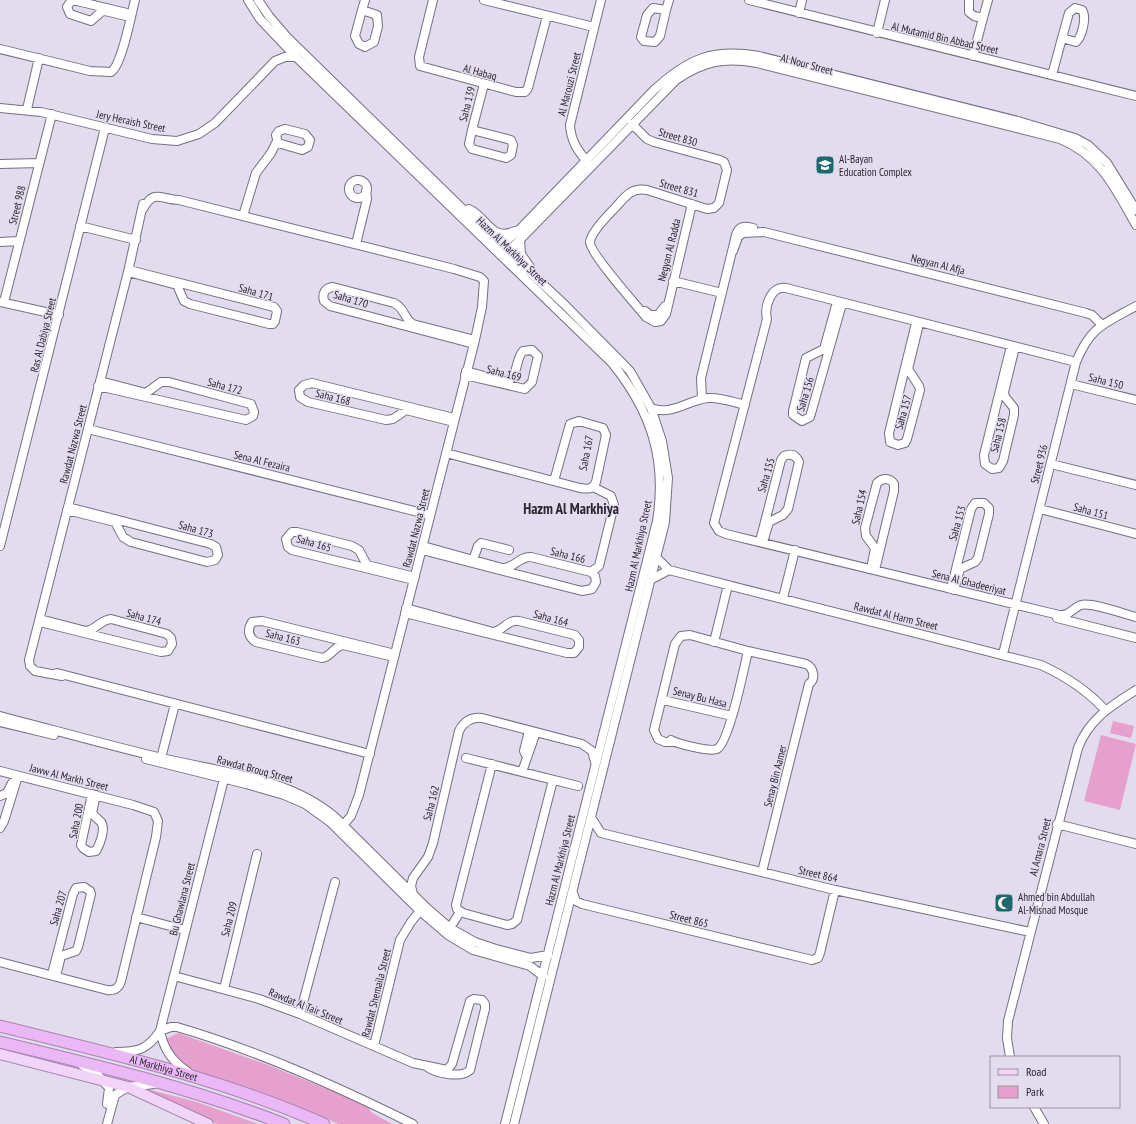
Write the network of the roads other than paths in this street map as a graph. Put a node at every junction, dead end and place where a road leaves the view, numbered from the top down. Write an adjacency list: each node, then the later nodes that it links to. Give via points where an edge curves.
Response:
1 (135, 0): 19 (street)
2 (248, 0): 25 (street, Hazm Al Markhiya Street, via 260,19)
3 (258, 0): 52 (street, Hazm Al Markhiya Street, via 288,37)
4 (365, 0): 15 (street)
5 (433, 0): 32 (street, Al Habaq, via 418,63 422,68)
6 (484, 0): 20 (street)
7 (601, 0): 22 (street, Al Marouzi Street)
8 (669, 0): 16 (street)
9 (748, 0): 17 (street, Al Mutamid Bin Abbad Street)
10 (802, 0): 17 (street)
11 (885, 0): 23 (street)
12 (969, 0): 21 (street, via 969,12)
13 (988, 0): 21 (street)
14 (94, 5): 18 (street); 18 (street, via 74,0 68,5 67,10 70,14 89,21 94,20); 19 (street)
15 (362, 10)
16 (666, 10)
17 (799, 13): 23 (street, Al Mutamid Bin Abbad Street)
18 (98, 14): 19 (street, via 105,11)
19 (130, 16): 29 (street, via 122,50 113,72 90,71)
20 (547, 16): 22 (street); 32 (street, Al Habaq, via 527,90 516,92)
21 (983, 18): 27 (street)
22 (594, 27): 44 (street, Al Marouzi Street, via 570,125 572,141)
23 (877, 33): 27 (street, Al Mutamid Bin Abbad Street)
24 (1062, 38): 31 (street)
25 (279, 40): 28 (street, Hazm Al Markhiya Street); 30 (street, via 279,51)
26 (0, 49): 29 (street)
27 (973, 56): 31 (street, Al Mutamid Bin Abbad Street)
28 (296, 57): 30 (street, via 285,57); 63 (street, Hazm Al Markhiya Street)
29 (39, 58): 36 (street)
30 (275, 61): 39 (street, Jery Heraish Street, via 215,123 191,138 165,141)
31 (1052, 75): 33 (street, Al Mutamid Bin Abbad Street)
32 (484, 84): 40 (street, Saha 139)
33 (1136, 96)
34 (935, 104): 38 (street, Al Nour Street, via 757,63 724,60 706,63 676,80); 44 (street, Al Nour Street, via 759,56 744,53 705,56 686,64 672,74); 53 (street, Al Nour Street, via 1075,138 1088,145 1107,163); 55 (street, Al Nour Street, via 1074,145 1101,168)
35 (0, 108): 36 (street, Jery Heraish Street)
36 (27, 109): 37 (street, Jery Heraish Street)
37 (52, 114): 39 (street, Jery Heraish Street); 45 (street, Street 988)
38 (632, 124): 47 (street, Al Nour Street); 51 (street, Street 830, via 647,139 720,164 724,169 724,176 719,203 714,208)
39 (105, 128): 56 (street, Ras Al Dabiya Street)
40 (472, 130): 40 (street, Saha 139, via 469,144 472,149 506,158 511,155 511,140)
41 (277, 141): 42 (street); 42 (street, via 278,133 285,129 305,134 310,140 308,146 302,150); 43 (street)
42 (285, 146): 43 (street)
43 (268, 157): 54 (street, via 256,173)
44 (586, 160): 47 (street, Al Marouzi Street); 57 (street, Al Nour Street)
45 (39, 163): 46 (street); 60 (street, Street 988)
46 (0, 164)
47 (592, 167): 59 (street, Al Nour Street)
48 (364, 194): 62 (street)
49 (621, 202): 50 (street, Street 831, via 635,192 649,191); 66 (street, Negyan Al Radda, via 600,224 590,242 592,250 638,306 650,315 656,316 663,311)
50 (692, 204): 51 (street, Street 831); 66 (street, Negyan Al Radda)
51 (704, 207)
52 (464, 208): 57 (street, via 472,211 500,234); 63 (street, Hazm Al Markhiya Street)
53 (1136, 210)
54 (243, 216): 58 (street, Rawdat Nazwa Street, via 154,196 148,200 143,210); 62 (street, Rawdat Nazwa Street)
55 (1136, 225)
56 (80, 226): 58 (street); 75 (street, Ras Al Dabiya Street)
57 (520, 229): 63 (street, Al Nour Street)
58 (136, 240): 65 (street, Rawdat Nazwa Street)
59 (520, 240): 64 (street, Al Nour Street); 68 (street, via 524,260)
60 (19, 241): 61 (street); 71 (street, Street 988)
61 (0, 242)
62 (354, 244): 79 (street, Rawdat Nazwa Street, via 487,277 489,286)
63 (499, 248): 64 (street, Hazm Al Markhiya Street)
64 (505, 255): 68 (street, Hazm Al Markhiya Street); 166 (street, Hazm Al Markhiya Street, via 624,377 645,412 658,455 660,495 657,521)
65 (128, 271): 67 (street, Saha 171); 70 (street, Saha 171, via 175,284); 88 (street, Rawdat Nazwa Street)
66 (673, 281): 69 (street)
67 (191, 286): 70 (street); 70 (street, Saha 171, via 274,307 277,311 275,320 273,324 269,324 190,304 184,301)
68 (546, 286): 99 (street, Hazm Al Markhiya Street, via 630,371)
69 (722, 293): 78 (street, Negyan Al Afja, via 738,238 743,233 764,232 1086,313); 92 (street, Negyan Al Afja, via 701,378)
70 (181, 295)
71 (2, 302): 75 (street)
72 (839, 303): 77 (street, Sena Al Ghadeeriyat); 81 (street, Saha 156, via 825,347); 83 (street, Saha 156); 97 (street, Sena Al Ghadeeriyat, via 796,292 778,293 767,319)
73 (1136, 306): 78 (street, Street 936)
74 (404, 312): 76 (street); 76 (street, Saha 170, via 397,304 338,288 329,288 324,293 324,301 330,306); 79 (street, Saha 170, via 408,321 413,324)
75 (59, 315): 121 (street, Ras Al Dabiya Street)
76 (394, 323): 79 (street, Saha 170)
77 (917, 323): 80 (street, Sena Al Ghadeeriyat); 86 (street, Saha 157, via 908,366 908,371); 87 (street, Saha 157)
78 (1102, 324): 82 (street, Street 936, via 1088,338)
79 (474, 342): 84 (street, Rawdat Nazwa Street)
80 (1013, 346): 82 (street, Sena Al Ghadeeriyat); 95 (street, Saha 158, via 1004,392); 98 (street, Saha 158)
81 (815, 354): 83 (street); 83 (street, Saha 156, via 808,357 804,363 793,411 797,419 802,421 810,417)
82 (1076, 362): 89 (street, Street 936)
83 (825, 364)
84 (466, 373): 85 (street, Saha 169, via 503,381 509,381); 91 (street, Saha 169); 102 (street, Rawdat Nazwa Street)
85 (514, 375): 91 (street); 91 (street, Saha 169, via 521,352 528,349 536,352 538,358 531,385 525,389)
86 (913, 377): 87 (street); 87 (street, Saha 157, via 920,390 907,439 905,443 898,445 890,442 889,433)
87 (901, 381)
88 (99, 383): 90 (street, Saha 172, via 144,392); 93 (street, Saha 172); 104 (street, Rawdat Nazwa Street)
89 (1071, 384): 94 (street, Saha 150); 106 (street, Street 936)
90 (155, 388): 93 (street); 93 (street, Saha 172, via 163,382 169,382 251,404 254,412 253,416 246,420)
91 (516, 388)
92 (702, 399): 97 (street, via 718,398); 100 (street)
93 (161, 400)
94 (1136, 400)
95 (1008, 401): 98 (street); 98 (street, Saha 158, via 1014,408 1014,415 1003,461 999,468 992,469 984,460)
96 (392, 403): 101 (street); 101 (street, Saha 168, via 312,383 304,385 299,390 300,397 308,402 386,420); 102 (street, Saha 168)
97 (745, 406): 119 (street, Sena Al Ghadeeriyat, via 714,523 719,531)
98 (996, 406)
99 (651, 408): 100 (street); 103 (street, Hazm Al Markhiya Street)
100 (669, 411): 103 (street, via 663,417)
101 (398, 416): 102 (street, Saha 168, via 404,410)
102 (454, 420): 105 (street, Rawdat Nazwa Street)
103 (659, 428): 127 (street, Hazm Al Markhiya Street, via 666,460 668,501)
104 (88, 429): 111 (street, Rawdat Nazwa Street); 113 (street, Sena Al Fezaira)
105 (446, 452): 107 (street, Saha 167); 113 (street, Rawdat Nazwa Street)
106 (1051, 464): 108 (street); 112 (street, Street 936)
107 (557, 480): 107 (street, Saha 167, via 573,427 582,425 600,430 602,439 590,480 586,484); 109 (street, Saha 167, via 584,489); 109 (street, Saha 167, via 570,424 583,421 603,428 606,433)
108 (1136, 485)
109 (593, 487): 134 (street, Saha 167, via 610,496 614,505 599,566)
110 (768, 508): 114 (street); 114 (street, Saha 155, via 781,460 787,454 795,456 799,462 788,509); 119 (street, Saha 155)
111 (68, 509): 115 (street, Saha 173); 117 (street, Saha 173, via 115,522); 145 (street, Rawdat Nazwa Street)
112 (1040, 509): 116 (street, Saha 151); 141 (street, Street 936)
113 (430, 515): 122 (street, Rawdat Nazwa Street)
114 (777, 517): 119 (street, Saha 155, via 769,522)
115 (130, 523): 117 (street, via 124,526); 117 (street, Saha 173, via 211,544 218,550 217,558 204,561 131,542)
116 (1136, 534)
117 (122, 535)
118 (884, 536): 120 (street); 120 (street, Saha 154, via 894,488 892,481 883,479 875,487 865,528); 132 (street, Saha 154)
119 (762, 541): 124 (street, Sena Al Ghadeeriyat)
120 (870, 541): 132 (street, Saha 154, via 876,550)
121 (0, 546)
122 (422, 548): 128 (street, Saha 166); 135 (street, Saha 166); 136 (street, Rawdat Nazwa Street)
123 (509, 550): 128 (street, via 481,543)
124 (795, 550): 132 (street, Sena Al Ghadeeriyat); 140 (street)
125 (361, 554): 130 (street); 130 (street, Saha 165, via 356,547 297,532 292,532 286,539 288,547 292,550); 136 (street, Saha 165, via 367,565)
126 (959, 556): 131 (street); 131 (street, Saha 153, via 972,505 984,503 989,508 989,514 978,558); 139 (street, Saha 153)
127 (656, 557): 133 (street); 137 (street, Hazm Al Markhiya Street)
128 (473, 560): 129 (street, Saha 166, via 506,568)
129 (515, 564): 134 (street, Saha 166, via 531,557); 135 (street)
130 (353, 565): 136 (street, Saha 165)
131 (966, 565): 139 (street, Saha 153, via 958,571)
132 (873, 569): 139 (street, Sena Al Ghadeeriyat)
133 (669, 570): 137 (street); 138 (street, Rawdat Al Harm Street)
134 (591, 572): 135 (street, Saha 166, via 596,579 595,584 592,589 586,591)
135 (518, 574)
136 (415, 579): 142 (street, Rawdat Nazwa Street)
137 (650, 580): 182 (street, Hazm Al Markhiya Street)
138 (728, 585): 140 (street, Rawdat Al Harm Street); 153 (street)
139 (952, 589): 141 (street, Sena Al Ghadeeriyat)
140 (783, 598): 156 (street, Rawdat Al Harm Street)
141 (1016, 606): 143 (street, Sena Al Ghadeeriyat, via 1063,615); 146 (street, Sena Al Ghadeeriyat); 156 (street, Street 936)
142 (406, 610): 148 (street, Saha 164, via 493,632); 151 (street, Saha 164); 157 (street, Rawdat Nazwa Street)
143 (1074, 610): 144 (street, Sena Al Ghadeeriyat, via 1081,605 1090,605); 146 (street)
144 (1136, 617)
145 (40, 620): 147 (street, Saha 174, via 86,631); 149 (street, Saha 174); 160 (street, Rawdat Nazwa Street, via 29,660 32,669)
146 (1079, 623): 152 (street, Sena Al Ghadeeriyat)
147 (97, 625): 149 (street); 149 (street, Saha 174, via 110,619 166,634 172,638 172,644 165,652)
148 (504, 626): 151 (street); 151 (street, Saha 164, via 511,620 519,621 575,635 580,643 577,650 571,653)
149 (103, 638)
150 (329, 638): 154 (street, via 333,644); 154 (street, Saha 163, via 257,621 252,622 248,631 252,640 256,642 318,658 327,657); 157 (street, Saha 163)
151 (506, 638)
152 (1136, 638)
153 (714, 642): 155 (street, Senay Bin Aamer); 159 (street, Senay Bin Aamer, via 687,634 678,638)
154 (333, 651): 157 (street, Saha 163, via 339,646 349,645)
155 (748, 651): 163 (street, Senay Bin Aamer); 193 (street, Senay Bin Aamer, via 796,663 807,671 809,684)
156 (1003, 654): 161 (street, Rawdat Al Harm Street, via 1041,665 1059,674 1087,693)
157 (394, 656): 168 (street, Rawdat Nazwa Street)
158 (1136, 690): 161 (street, Al Amara Street)
159 (663, 700): 163 (street, Senay Bu Hasa); 163 (street, Senay Bin Aamer, via 659,732 663,738 702,752 718,754 724,749)
160 (175, 704): 168 (street, Rawdat Nazwa Street); 170 (street)
161 (1105, 710): 185 (street, Al Amara Street, via 1082,737)
162 (0, 716): 170 (street, Rawdat Brouq Street)
163 (732, 716)
164 (0, 722): 170 (street, Rawdat Brouq Street)
165 (532, 732): 167 (street, Saha 162); 174 (street, via 530,754 526,757); 192 (street, Saha 162, via 482,718 471,719 461,727 431,851)
166 (602, 739): 167 (street, Saha 162); 171 (street, Hazm Al Markhiya Street)
167 (582, 744): 171 (street, via 592,751)
168 (370, 754): 187 (street, Rawdat Nazwa Street, via 357,804)
169 (466, 758): 172 (street)
170 (161, 760): 176 (street, Rawdat Brouq Street)
171 (596, 762): 209 (street, Hazm Al Markhiya Street)
172 (492, 764): 174 (street); 201 (street, via 456,902)
173 (0, 771): 175 (street, Jaww Al Markh Street)
174 (522, 772): 177 (street)
175 (16, 775): 179 (street, via 9,791); 180 (street, Jaww Al Markh Street); 181 (street)
176 (224, 776): 187 (street, Rawdat Brouq Street, via 295,791 324,808); 205 (street, Bu Ghawlana Street)
177 (553, 780): 178 (street); 201 (street, via 516,921 507,925)
178 (578, 786)
179 (1, 795): 181 (street)
180 (94, 795): 183 (street, Saha 200, via 92,810); 184 (street, Saha 200); 203 (street, Jaww Al Markh Street, via 156,814 156,836)
181 (10, 804): 186 (street)
182 (592, 818): 188 (street); 189 (street, Hazm Al Markhiya Street)
183 (97, 819): 184 (street); 184 (street, Saha 200, via 102,824 103,831 98,848 93,852 86,851 82,845)
184 (86, 823)
185 (1057, 824): 190 (street); 206 (street, Al Amara Street)
186 (0, 828)
187 (341, 828): 194 (street, Rawdat Brouq Street); 200 (street, Rawdat Brouq Street)
188 (602, 833): 189 (street); 193 (street, Street 864)
189 (587, 839): 197 (street, Hazm Al Markhiya Street)
190 (1136, 844)
191 (257, 854): 214 (street, Saha 209)
192 (417, 871): 194 (street); 198 (street, Saha 162, via 412,882)
193 (762, 872): 196 (street, Street 864)
194 (396, 877): 198 (street, Rawdat Brouq Street)
195 (335, 882): 215 (street)
196 (835, 890): 199 (street, Street 865, via 821,944 816,953 810,956 791,955); 206 (street, Street 864)
197 (573, 893): 199 (street, via 576,901); 202 (street, Hazm Al Markhiya Street)
198 (413, 894): 200 (street, Rawdat Brouq Street)
199 (582, 904): 202 (street)
200 (424, 910): 204 (street, via 441,926 446,929); 213 (street, Rawdat Brouq Street, via 437,927 460,943 492,956 530,966); 219 (street, Rawdat Shemaila Street, via 407,928 399,945)
201 (459, 910): 204 (street)
202 (568, 910): 239 (street, Hazm Al Markhiya Street)
203 (136, 917): 205 (street); 211 (street, Jaww Al Markh Street, via 121,978 114,984 108,986)
204 (448, 927): 209 (street, via 475,942 496,949 531,958)
205 (185, 930): 212 (street, Bu Ghawlana Street)
206 (1030, 932): 222 (street, Al Amara Street, via 1008,1021)
207 (60, 944): 208 (street); 208 (street, Saha 207, via 74,890 79,887 87,888 90,897 78,947 76,951); 211 (street, Saha 207)
208 (68, 953): 211 (street, Saha 207, via 60,958)
209 (548, 955): 213 (street, Hazm Al Markhiya Street)
210 (0, 962): 211 (street, Jaww Al Markh Street)
211 (54, 975)
212 (174, 976): 214 (street, Rawdat Al Tair Street); 217 (street, Bu Ghawlana Street)
213 (543, 976): 238 (street, Hazm Al Markhiya Street)
214 (224, 989): 215 (street, Rawdat Al Tair Street)
215 (300, 1014): 219 (street, Rawdat Al Tair Street)
216 (0, 1026): 220 (highway, Al Markhiya Street)
217 (160, 1032): 220 (street, Bu Ghawlana Street, via 146,1047 136,1051); 227 (street, via 166,1052 179,1066); 237 (street, via 177,1027 274,1062 338,1088)
218 (0, 1042): 223 (highway, Al Markhiya Street)
219 (374, 1046): 224 (street, Rawdat Al Tair Street)
220 (108, 1053): 227 (highway, Al Markhiya Street)
221 (0, 1054): 228 (main road)
222 (1010, 1056)
223 (75, 1060): 228 (street); 229 (highway, Al Markhiya Street)
224 (426, 1066): 225 (street, Rawdat Al Tair Street, via 447,1070); 226 (street, Rawdat Al Tair Street)
225 (452, 1066): 226 (street); 226 (street, via 468,1006 470,1001 478,999 485,1004 485,1010 472,1065 467,1074)
226 (460, 1076)
227 (196, 1078): 236 (highway, Al Markhiya Street, via 236,1090)
228 (105, 1082): 230 (main road); 232 (street, via 110,1092)
229 (166, 1083): 230 (street); 235 (highway, Al Markhiya Street)
230 (128, 1087): 233 (street, via 115,1095); 234 (main road)
231 (1035, 1108): 240 (street)
232 (102, 1124)
233 (107, 1124)
234 (208, 1124)
235 (284, 1124)
236 (324, 1124)
237 (413, 1124)
238 (506, 1124)
239 (514, 1124)
240 (1044, 1124)

